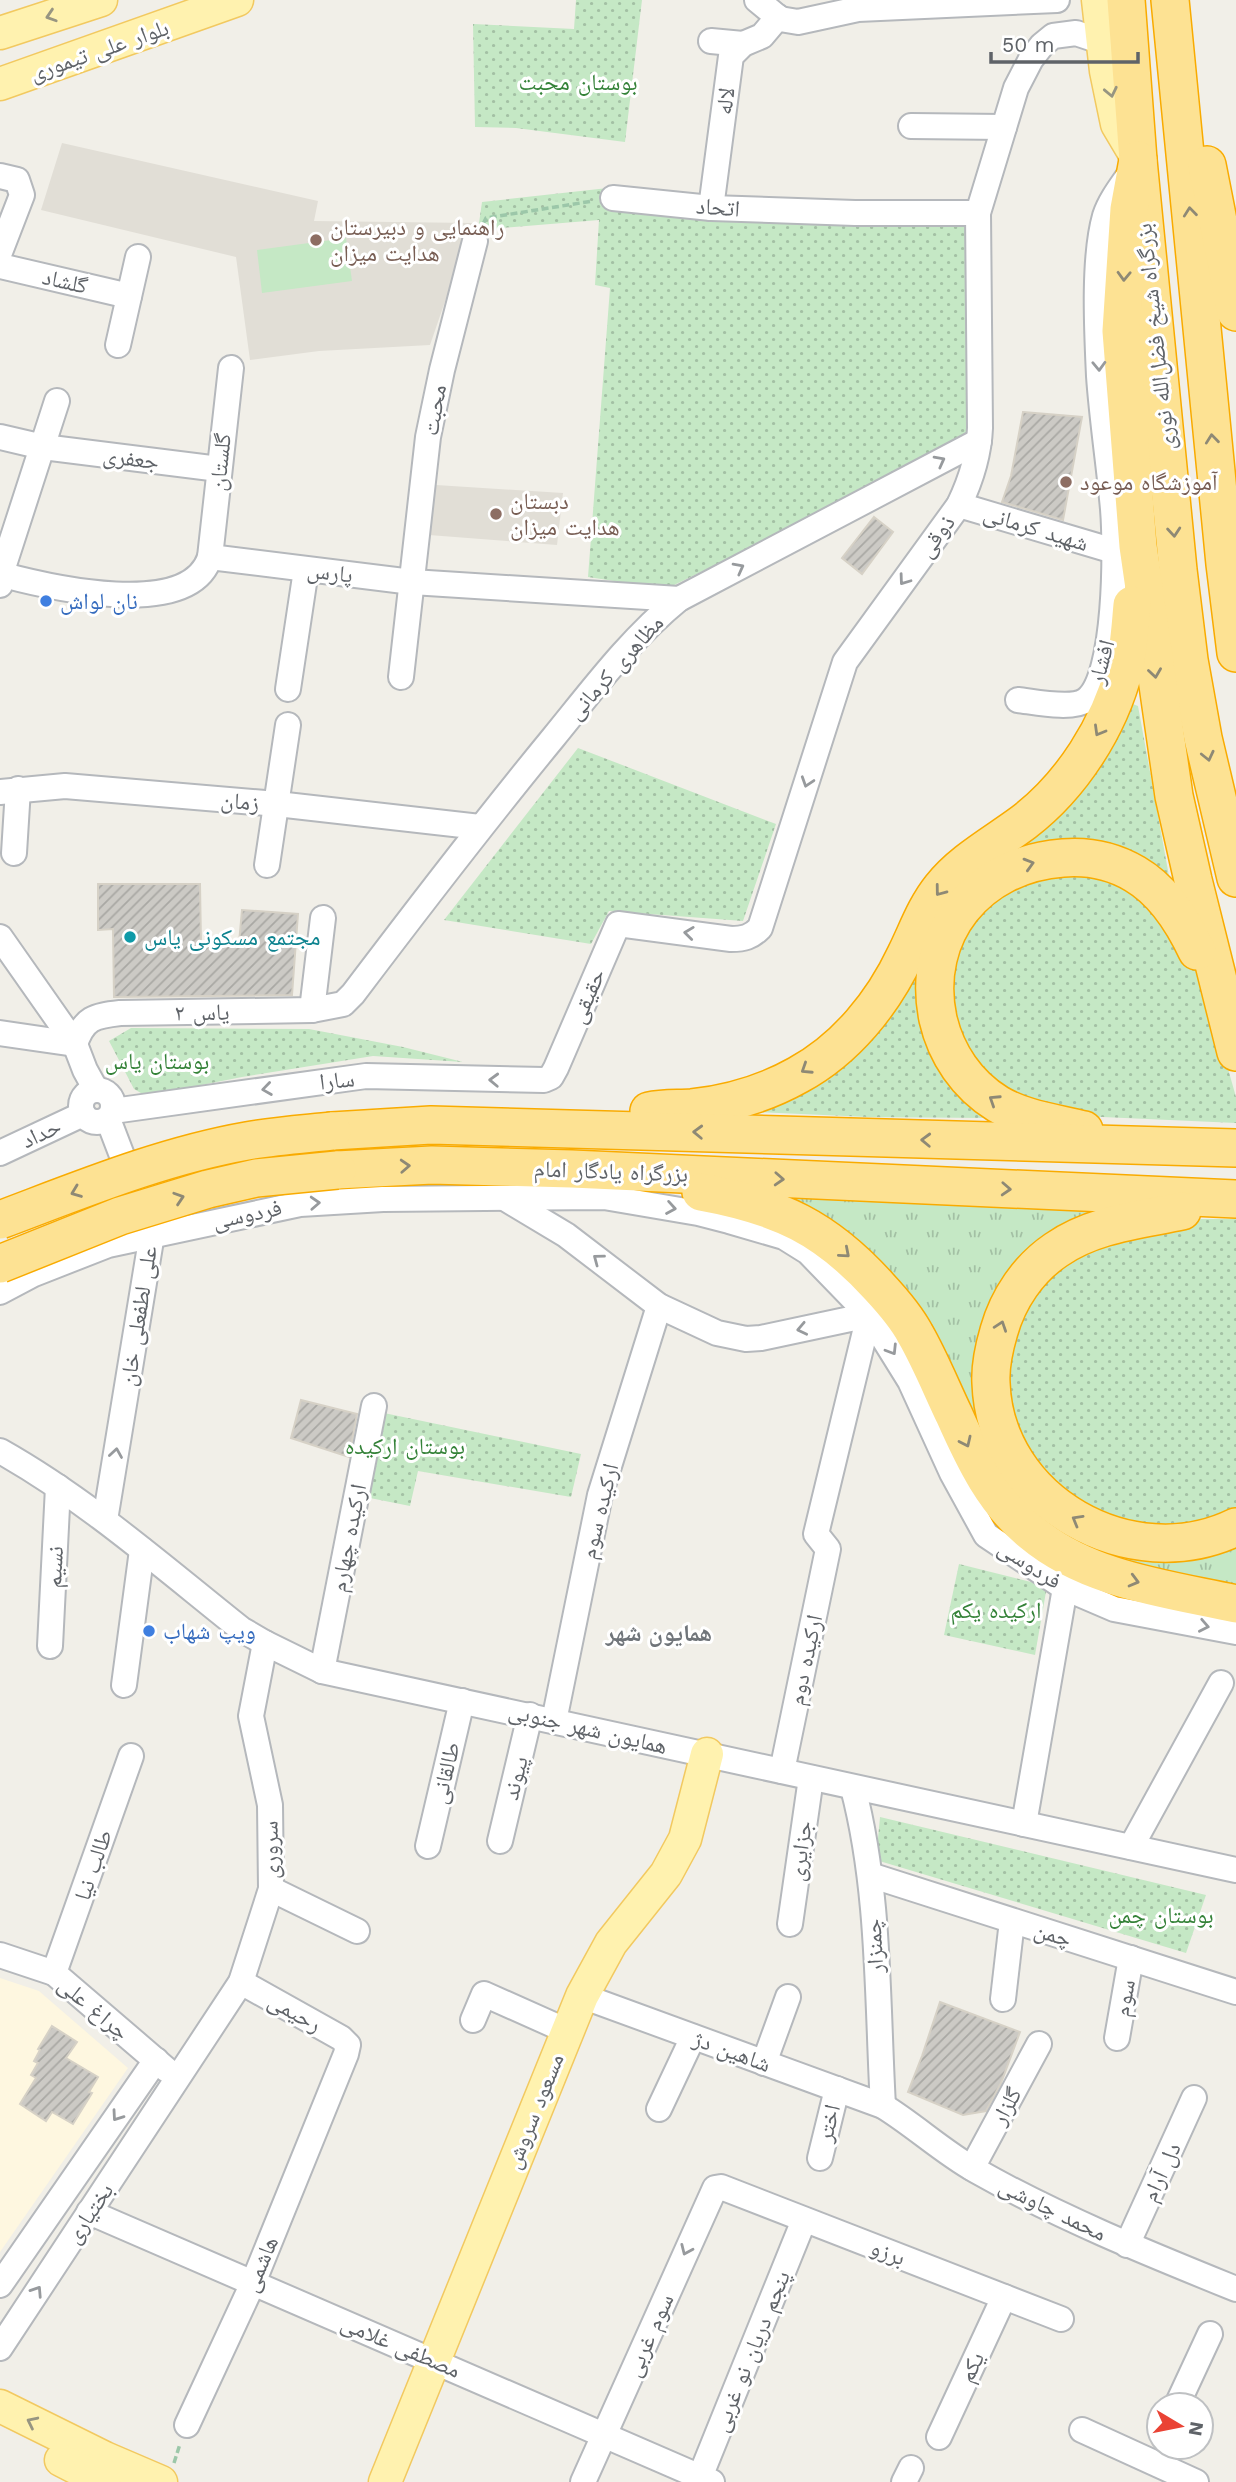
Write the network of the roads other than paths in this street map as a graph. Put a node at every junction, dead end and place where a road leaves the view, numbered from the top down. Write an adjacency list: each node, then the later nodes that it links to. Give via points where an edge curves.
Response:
1 (101, 0): 9 (main road, بلوار علی تیموری, one-way to 9)
2 (237, 0): 13 (main road, بلوار علی تیموری)
3 (757, 0): 8 (street)
4 (1057, 0): 8 (street, via 858,9 798,22)
5 (1098, 0): 11 (main road)
6 (1126, 0): 16 (highway, بزرگراه شیخ فضل‌الله نوری)
7 (1172, 0): 26 (highway); 41 (highway, بزرگراه شیخ فضل‌الله نوری, one-way to 7)
8 (778, 17): 12 (street, لاله, via 762,36)
9 (0, 33)
10 (711, 41): 12 (street)
11 (1103, 42): 15 (street, ذوقی, via 1076,33 1053,36 1042,45 1016,88); 16 (main road, one-way to 16, via 1117,124)
12 (743, 44): 19 (street, لاله, via 730,56)
13 (0, 84)
14 (911, 126): 15 (street)
15 (1004, 127): 20 (street, ذوقی)
16 (1138, 160): 35 (highway, one-way to 35, via 1129,209 1121,331); 51 (highway, بزرگراه شیخ فضل‌الله نوری, one-way to 51, via 1189,660)
17 (0, 176): 22 (street, via 17,180 22,195)
18 (613, 198): 19 (street, اتحاد)
19 (711, 208): 20 (street, اتحاد)
20 (978, 213): 31 (street, ذوقی)
21 (475, 242): 39 (street, محبت, via 429,437)
22 (0, 252)
23 (138, 257): 25 (street)
24 (0, 266): 25 (street, گلشاد)
25 (129, 296): 27 (street)
26 (1236, 312)
27 (118, 345)
28 (231, 368): 33 (street, گلستان)
29 (57, 401): 32 (street)
30 (0, 437): 32 (street, جعفری)
31 (979, 441): 34 (street, ذوقی); 40 (street, مظاهری کرمانی, one-way to 31)
32 (43, 447): 33 (street, جعفری); 38 (street)
33 (219, 469): 36 (street, گلستان)
34 (958, 505): 35 (street, شهید کرمانی); 53 (street, ذوقی, one-way to 53, via 845,662 760,928 744,939 731,939)
35 (1126, 549): 44 (street, افشار, via 1106,658 1095,691 1084,702 1071,705); 55 (highway, one-way to 55, via 1174,796); 65 (highway, one-way to 65, via 1126,656 1103,725 1058,790 942,887 890,985 850,1035 798,1075 750,1096)
36 (210, 557): 37 (street, پارس); 38 (street, via 207,569 186,586 135,594)
37 (306, 570): 39 (street, پارس); 43 (street)
38 (0, 578)
39 (412, 582): 40 (street, پارس); 42 (street, محبت)
40 (679, 599): 48 (street, مظاهری کرمانی, via 626,649)
41 (1236, 653)
42 (401, 677)
43 (288, 689)
44 (1018, 700)
45 (288, 725): 47 (street)
46 (9, 790): 47 (street, زمان, via 65,786); 49 (street)
47 (277, 804): 48 (street, زمان); 50 (street)
48 (480, 827): 56 (street, مظاهری کرمانی)
49 (14, 853)
50 (267, 865)
51 (1236, 877)
52 (323, 918): 57 (street)
53 (618, 924): 61 (street, حقیقی)
54 (0, 937): 59 (street)
55 (1224, 1003): 60 (highway); 66 (highway, one-way to 55, via 1022,1114 998,1104 965,1075 950,1054 936,1006 934,978 947,932 961,908 981,889 1023,865 1071,857 1114,864 1136,874 1174,909)
56 (343, 1004): 57 (street, یاس ۲)
57 (312, 1010): 59 (street, یاس ۲, via 120,1013 87,1021)
58 (0, 1033): 59 (street)
59 (75, 1044): 62 (street)
60 (1236, 1052)
61 (556, 1068): 64 (street, سارا, one-way to 64, via 544,1080 366,1076)
62 (96, 1090): 63 (street, via 84,1097); 64 (street, via 110,1096)
63 (83, 1114): 64 (street, via 93,1122 103,1122); 68 (street, حداد)
64 (111, 1115): 73 (street, علی لطفعلی خان)
65 (566, 1128): 66 (highway, بزرگراه یادگار امام, one-way to 65); 72 (highway, بزرگراه یادگار امام, one-way to 72, bridge, via 430,1125 247,1141 109,1179)
66 (1153, 1145): 67 (highway, بزرگراه یادگار امام)
67 (1225, 1148)
68 (0, 1153)
69 (572, 1169): 71 (highway, بزرگراه یادگار امام, one-way to 71); 74 (highway, بزرگراه یادگار امام, one-way to 69, bridge, via 120,1216 256,1178 432,1165); 85 (highway, one-way to 85, via 731,1197 809,1226 864,1270 914,1332 990,1489 1023,1526 1057,1552 1096,1570)
70 (506, 1199): 73 (street, فردوسی, one-way to 70, via 300,1204); 76 (street, one-way to 70, via 566,1235); 77 (street, فردوسی, one-way to 77, via 604,1197 698,1213 784,1237 808,1252)
71 (1236, 1200): 82 (highway, one-way to 71, via 1181,1544 1155,1543 1120,1539 1077,1520 1051,1503 1014,1459 995,1413 990,1383 1002,1320 1017,1290 1056,1250 1102,1228)
72 (0, 1220)
73 (152, 1234): 75 (street, فردوسی, via 107,1245); 81 (street, علی لطفعلی خان, one-way to 73)
74 (0, 1264)
75 (0, 1292)
76 (659, 1306): 77 (street, one-way to 76, via 746,1339 717,1333); 93 (street, ارکیده سوم, via 600,1495)
77 (869, 1315): 84 (street, فردوسی, one-way to 84, via 910,1381 986,1535); 96 (street, ارکیده دوم, via 816,1534 828,1549)
78 (374, 1406): 89 (street, ارکیده چهارم)
79 (0, 1451): 80 (street, همایون‌ شهر جنوبی)
80 (58, 1487): 81 (street, همایون‌ شهر جنوبی); 88 (street, نسیم)
81 (104, 1520): 83 (street, همایون‌ شهر جنوبی)
82 (1236, 1527)
83 (142, 1550): 87 (street, همایون‌ شهر جنوبی); 91 (street)
84 (1065, 1588): 86 (street, فردوسی, one-way to 86, via 1114,1609); 99 (street)
85 (1236, 1604)
86 (1236, 1632)
87 (265, 1643): 89 (street, همایون‌ شهر جنوبی); 105 (street, سروری, via 251,1716 270,1805)
88 (50, 1646)
89 (322, 1671): 92 (street, همایون‌ شهر جنوبی)
90 (1221, 1683): 102 (street)
91 (124, 1685)
92 (462, 1700): 93 (street, همایون‌ شهر جنوبی); 101 (street, طالقانی)
93 (542, 1718): 94 (street, همایون‌ شهر جنوبی); 100 (street, پیوند)
94 (707, 1754): 96 (street, همایون‌ شهر جنوبی); 114 (main road, مسعود سروش, via 685,1839 666,1874 611,1942)
95 (131, 1756): 111 (street, طالب‌ نیا)
96 (782, 1771): 97 (street, همایون‌ شهر جنوبی)
97 (811, 1778): 98 (street, همایون‌ شهر جنوبی); 107 (street, جزایری)
98 (853, 1788): 99 (street, همایون‌ شهر جنوبی); 104 (street, چمنزار)
99 (1024, 1824): 102 (street, همایون‌ شهر جنوبی)
100 (500, 1841)
101 (428, 1846)
102 (1131, 1847): 103 (street, همایون‌ شهر جنوبی)
103 (1236, 1870)
104 (870, 1875): 106 (street, چمن); 128 (street, چمنزار)
105 (271, 1889): 108 (street); 112 (street, سروری)
106 (1012, 1921): 110 (street, چمن); 116 (street)
107 (790, 1924)
108 (357, 1931)
109 (0, 1955): 111 (street, چراغ‌ علی)
110 (1131, 1958): 113 (street, چمن); 120 (street, سوم)
111 (54, 1973): 123 (street, چراغ‌ علی)
112 (241, 1982): 122 (street, رحیمی); 125 (street, سروری)
113 (1236, 1992)
114 (582, 1996): 118 (main road, مسعود سروش); 119 (street, شاهین دژ)
115 (789, 1997): 124 (street)
116 (1003, 1999)
117 (473, 2020): 118 (street, via 484,1994)
118 (567, 2031): 143 (main road, مسعود سروش)
119 (693, 2037): 124 (street, شاهین دژ); 129 (street)
120 (1117, 2038)
121 (1039, 2044): 131 (street, گلزار)
122 (348, 2045): 136 (street, هاشمی)
123 (156, 2060): 125 (street, چراغ‌ علی); 137 (street, بختیاری, one-way to 137)
124 (764, 2063): 126 (street, شاهین دژ)
125 (179, 2079): 133 (street, بختیاری)
126 (837, 2090): 128 (street, شاهین دژ); 130 (street, اختر)
127 (1195, 2098): 135 (street, دل‌ آرام)
128 (883, 2106): 131 (street, محمد چاوشی)
129 (659, 2109)
130 (820, 2158)
131 (972, 2168): 135 (street, محمد چاوشی)
132 (715, 2188): 134 (street, برزو); 149 (street, سوم غربی, one-way to 149)
133 (89, 2212): 136 (street, مصطفی غلامی); 142 (street, بختیاری, one-way to 133)
134 (804, 2220): 139 (street, برزو); 155 (street, پنجم دریان‌ نو غربی)
135 (1127, 2245): 138 (street, محمد چاوشی)
136 (253, 2283): 143 (street, مصطفی غلامی); 146 (street, هاشمی)
137 (0, 2285)
138 (1236, 2289)
139 (1004, 2297): 140 (street, برزو); 150 (street, یکم)
140 (1061, 2319)
141 (1210, 2334): 144 (street)
142 (0, 2348)
143 (433, 2360): 149 (street, مصطفی غلامی); 156 (main road, مسعود سروش)
144 (1184, 2391)
145 (0, 2406): 153 (main road, one-way to 145)
146 (187, 2425)
147 (1082, 2430): 151 (street)
148 (0, 2431): 153 (main road)
149 (604, 2434): 155 (street, مصطفی غلامی); 157 (street, سوم غربی)
150 (939, 2437)
151 (1145, 2449)
152 (1167, 2461): 158 (street)
153 (91, 2471): 154 (main road)
154 (166, 2476)
155 (703, 2480)
156 (385, 2482)
157 (583, 2482)
158 (1196, 2482)

